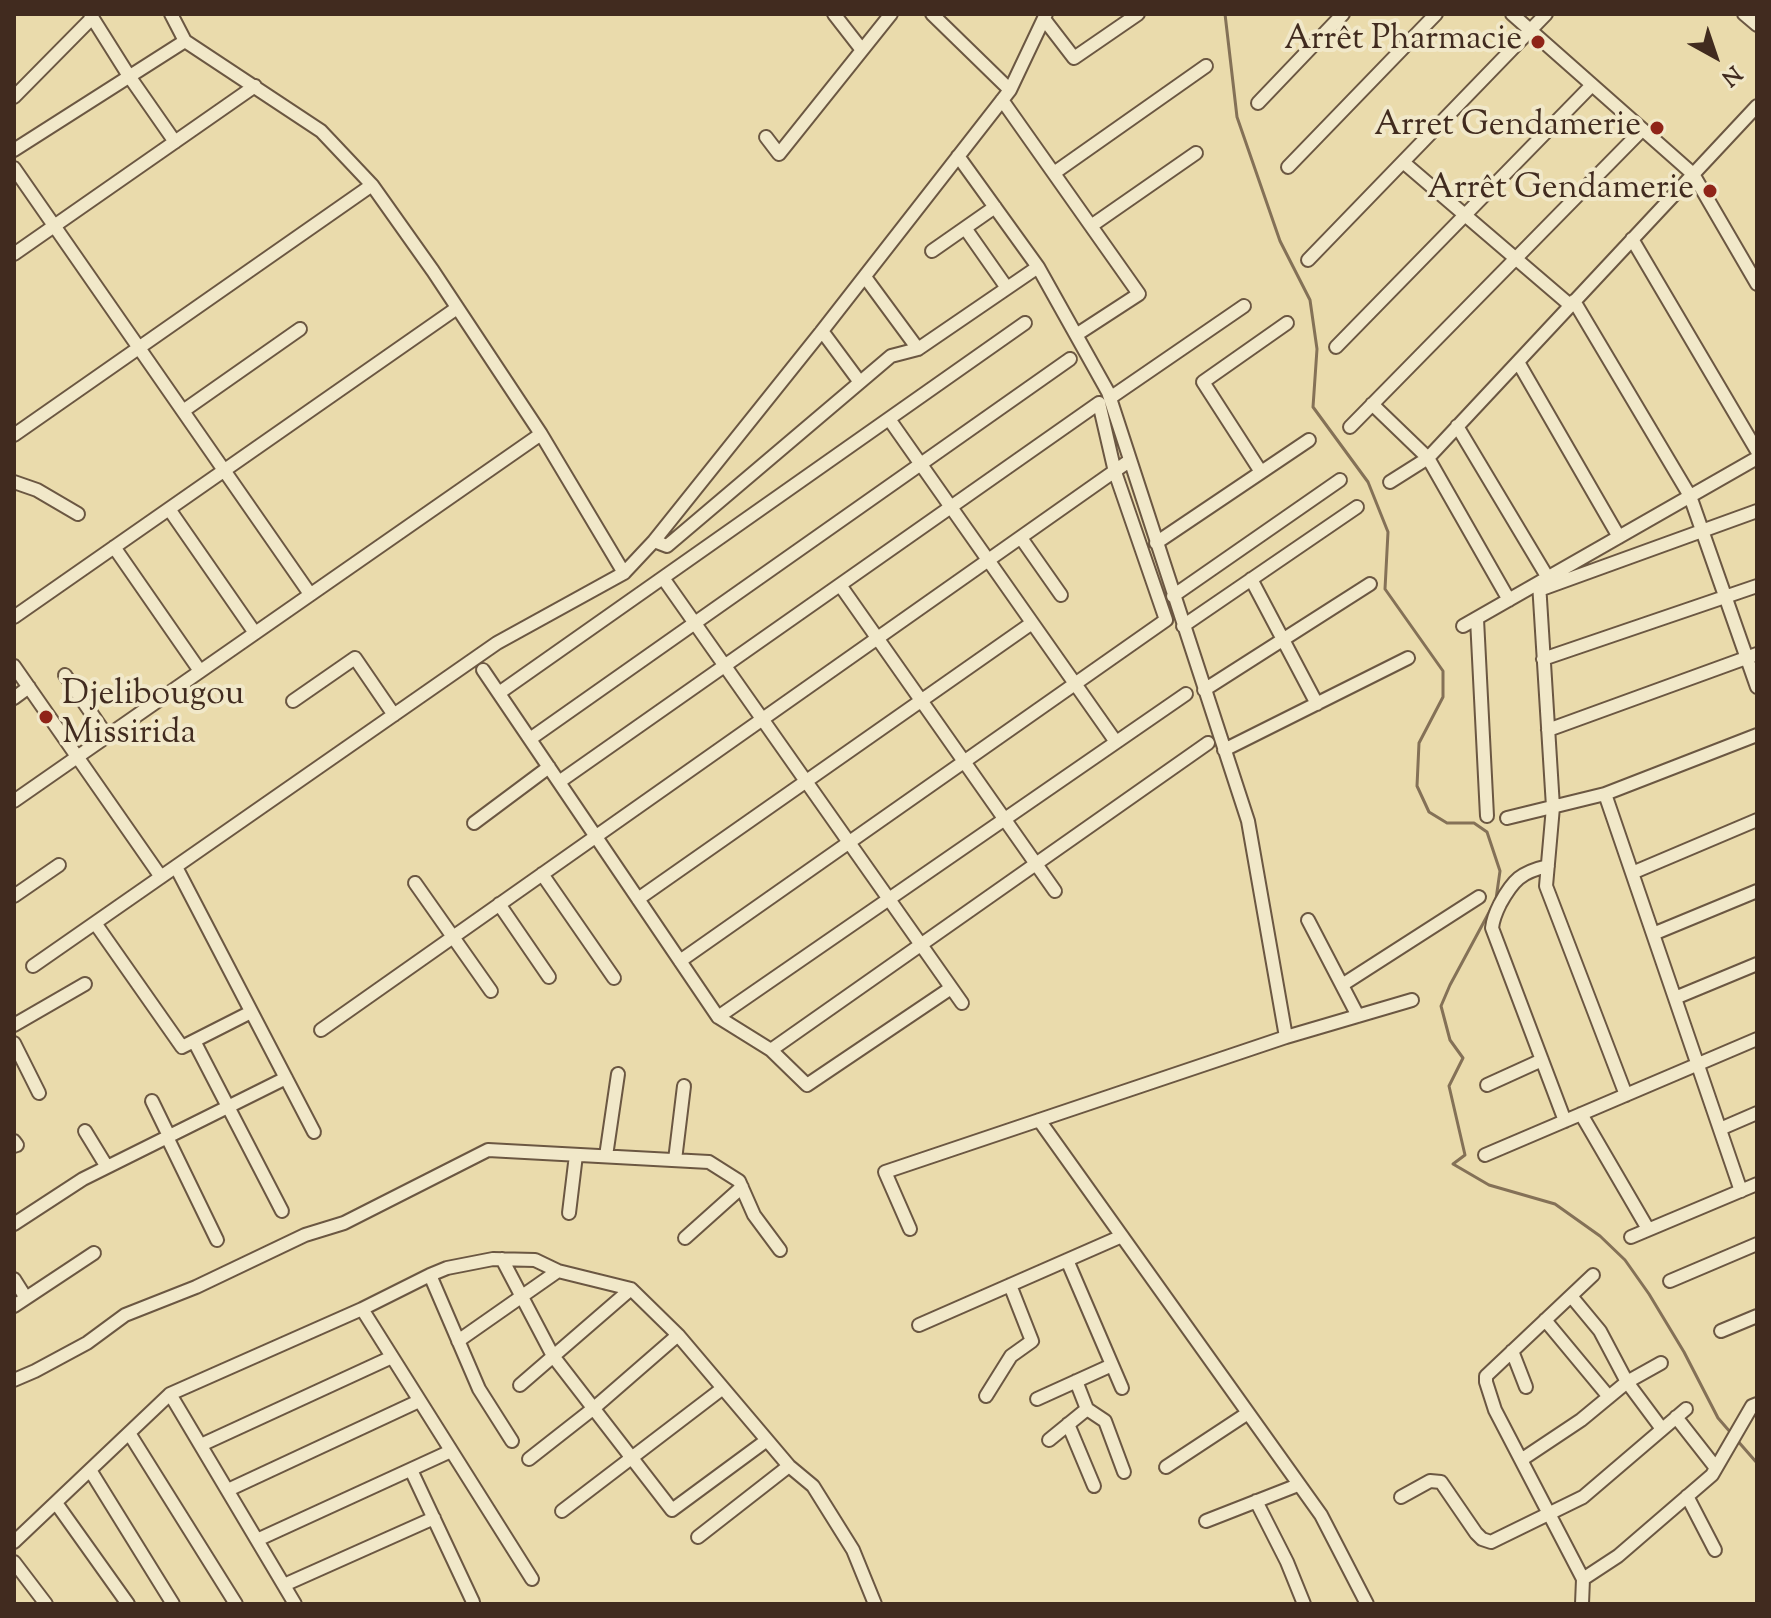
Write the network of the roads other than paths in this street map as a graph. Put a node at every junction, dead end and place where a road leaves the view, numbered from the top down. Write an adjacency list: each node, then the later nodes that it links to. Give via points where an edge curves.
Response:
1 (171, 14): 15 (street)
2 (834, 14): 16 (street)
3 (891, 14): 16 (street)
4 (932, 14): 21 (street)
5 (1138, 14): 12 (street, via 1074,58)
6 (1343, 14): 23 (street)
7 (1436, 14): 32 (street)
8 (1512, 14): 14 (street)
9 (1546, 14): 14 (street)
10 (1744, 14): 13 (street)
11 (91, 16): 18 (street); 22 (street)
12 (1045, 17): 21 (street)
13 (1757, 25)
14 (1531, 31): 20 (street); 31 (street)
15 (185, 41): 18 (street); 19 (street)
16 (862, 50): 26 (street, via 779,154)
17 (1206, 66): 34 (street)
18 (129, 76): 27 (street); 28 (street)
19 (255, 86): 27 (street); 36 (street, via 321,131)
20 (1591, 86): 25 (street); 38 (street)
21 (1006, 95): 30 (street); 34 (street)
22 (14, 97)
23 (1258, 103)
24 (1757, 106): 35 (street)
25 (1642, 130): 35 (street); 45 (street)
26 (766, 137)
27 (175, 142): 39 (street)
28 (14, 150)
29 (1196, 153): 40 (street)
30 (958, 156): 37 (street); 48 (street)
31 (1403, 162): 38 (street); 46 (street)
32 (1288, 167)
33 (14, 168): 39 (street)
34 (1054, 173): 40 (street)
35 (1693, 174): 42 (street); 49 (street)
36 (372, 185): 53 (street); 60 (street)
37 (995, 207): 41 (street); 47 (street)
38 (1465, 215): 45 (street); 59 (street)
39 (54, 226): 44 (street); 60 (street)
40 (1091, 226): 58 (street, via 1139,294)
41 (965, 228): 43 (street); 50 (street)
42 (1632, 239): 51 (street); 74 (street)
43 (932, 251)
44 (14, 254)
45 (1516, 259): 51 (street); 66 (street)
46 (1308, 260)
47 (1038, 267): 50 (street); 58 (street)
48 (865, 277): 57 (street); 61 (street)
49 (1757, 284)
50 (1007, 288): 61 (street)
51 (1572, 303): 63 (street); 85 (street)
52 (1244, 306): 65 (street)
53 (457, 308): 71 (street); 79 (street)
54 (1025, 323): 68 (street)
55 (1287, 323): 81 (street, via 1203,382)
56 (300, 329): 67 (street)
57 (822, 331): 64 (street); 94 (street)
58 (1076, 335): 65 (street)
59 (1336, 347)
60 (139, 348): 67 (street); 72 (street)
61 (918, 349): 64 (street, via 891,356)
62 (1070, 359): 78 (street)
63 (1518, 362): 69 (street); 92 (street)
64 (859, 381): 94 (street, via 667,546)
65 (1110, 398): 77 (street)
66 (1372, 404): 70 (street); 75 (street)
67 (183, 411): 79 (street)
68 (889, 419): 78 (street); 99 (street)
69 (1457, 426): 75 (street); 102 (street)
70 (1350, 427)
71 (541, 434): 98 (street); 105 (street)
72 (14, 435)
73 (1309, 440): 81 (street)
74 (1757, 451)
75 (1428, 458): 84 (street); 109 (street)
76 (1757, 458): 85 (street)
77 (1129, 461): 80 (street); 95 (street)
78 (921, 464): 86 (street); 112 (street)
79 (224, 471): 88 (street); 105 (street)
80 (1115, 472): 86 (street, via 1099,403); 93 (street); 127 (street, via 1166,620)
81 (1261, 472): 95 (street)
82 (1340, 480): 107 (street)
83 (14, 482): 90 (street)
84 (1390, 482)
85 (1690, 496): 91 (street); 92 (street)
86 (951, 507): 97 (street); 103 (street)
87 (1357, 507): 100 (street)
88 (169, 509): 96 (street); 116 (street)
89 (1757, 511): 91 (street)
90 (78, 514)
91 (1702, 531): 102 (street); 108 (street)
92 (1619, 537): 102 (street)
93 (1021, 538): 97 (street); 106 (street)
94 (654, 541): 98 (street)
95 (1156, 543): 107 (street)
96 (114, 547): 110 (street); 125 (street)
97 (988, 560): 113 (street); 117 (street)
98 (624, 573): 137 (street, via 497,643)
99 (663, 578): 112 (street); 131 (street)
100 (1251, 579): 114 (street); 118 (street)
101 (1370, 584): 118 (street)
102 (1542, 584): 109 (street); 121 (street)
103 (840, 585): 117 (street); 123 (street)
104 (1757, 586): 108 (street)
105 (310, 594): 116 (street)
106 (1061, 595)
107 (1173, 596): 114 (street)
108 (1726, 598): 119 (street); 121 (street)
109 (1509, 600): 111 (street)
110 (14, 617)
111 (1477, 619): 115 (street); 154 (street)
112 (695, 623): 123 (street); 142 (street)
113 (1032, 623): 127 (street); 135 (street)
114 (1183, 626): 130 (street)
115 (1463, 626)
116 (255, 633): 125 (street)
117 (878, 638): 135 (street); 138 (street)
118 (1283, 639): 130 (street); 136 (street)
119 (1752, 656): 129 (street); 139 (street)
120 (1408, 658): 136 (street)
121 (1543, 659): 139 (street)
122 (14, 666): 128 (street)
123 (725, 666): 138 (street); 149 (street)
124 (483, 670): 131 (street)
125 (200, 671): 141 (street)
126 (65, 675): 141 (street)
127 (1075, 684): 143 (street); 147 (street)
128 (29, 687): 133 (street); 146 (street)
129 (1757, 687)
130 (1204, 690): 145 (street)
131 (499, 693): 142 (street)
132 (1186, 694): 143 (street)
133 (14, 698)
134 (293, 701): 137 (street, via 355,658)
135 (921, 701): 147 (street); 150 (street)
136 (1317, 704): 145 (street)
137 (394, 715): 164 (street)
138 (762, 719): 150 (street); 159 (street)
139 (1548, 730): 153 (street)
140 (1757, 735): 151 (street)
141 (107, 736): 146 (street)
142 (530, 739): 148 (street)
143 (1116, 742): 156 (street)
144 (1208, 743): 161 (street)
145 (1224, 750): 198 (street, via 1248,821)
146 (77, 757): 152 (street); 167 (street)
147 (964, 762): 156 (street); 160 (street)
148 (549, 767): 149 (street); 158 (street)
149 (559, 782): 159 (street)
150 (806, 782): 160 (street); 173 (street)
151 (1605, 794): 153 (street); 165 (street)
152 (14, 801)
153 (1553, 807): 155 (street); 163 (street)
154 (1487, 816)
155 (1507, 818)
156 (1005, 819): 161 (street); 174 (street)
157 (1757, 820): 165 (street)
158 (474, 823)
159 (595, 836): 166 (street); 173 (street)
160 (849, 843): 174 (street); 181 (street)
161 (1036, 864): 169 (street); 180 (street)
162 (59, 865): 171 (street)
163 (1548, 866): 203 (street, via 1516,879 1492,928); 210 (street, via 1546,886)
164 (176, 867): 167 (street); 193 (street)
165 (1632, 873): 178 (street)
166 (542, 874): 175 (street); 185 (street)
167 (161, 877): 177 (street)
168 (415, 883): 179 (street)
169 (1055, 891)
170 (1757, 891): 178 (street)
171 (14, 896)
172 (1479, 897): 187 (street)
173 (638, 899): 181 (street)
174 (889, 899): 180 (street); 195 (street)
175 (499, 904): 179 (street); 184 (street)
176 (1308, 920): 187 (street)
177 (95, 923): 183 (street); 200 (street, via 182,1047)
178 (1653, 934): 190 (street)
179 (453, 937): 189 (street); 197 (street)
180 (921, 945): 188 (street); 202 (street)
181 (680, 961): 195 (street)
182 (1757, 964): 190 (street)
183 (33, 966)
184 (549, 977)
185 (614, 978)
186 (85, 984): 196 (street)
187 (1342, 985): 194 (street)
188 (951, 988): 192 (street); 202 (street, via 807,1085)
189 (491, 991)
190 (1675, 998): 204 (street)
191 (1412, 1000): 194 (street)
192 (962, 1003)
193 (251, 1012): 200 (street); 206 (street)
194 (1358, 1016): 198 (street)
195 (718, 1017): 202 (street)
196 (14, 1025)
197 (321, 1030)
198 (1286, 1037): 215 (street)
199 (1757, 1039): 204 (street)
200 (194, 1041): 212 (street)
201 (14, 1043): 209 (street)
202 (771, 1050)
203 (1542, 1060): 207 (street); 216 (street)
204 (1697, 1064): 210 (street); 217 (street)
205 (618, 1074): 223 (street)
206 (286, 1078): 212 (street); 219 (street)
207 (1487, 1085)
208 (684, 1086): 224 (street)
209 (39, 1093)
210 (1626, 1095): 214 (street)
211 (152, 1101): 220 (street)
212 (228, 1106): 220 (street); 229 (street)
213 (1757, 1113): 217 (street)
214 (1581, 1114): 216 (street); 233 (street)
215 (1039, 1120): 232 (street, via 885,1172); 234 (street)
216 (1565, 1121): 222 (street)
217 (1720, 1129): 228 (street)
218 (85, 1131): 225 (street)
219 (314, 1132)
220 (168, 1136): 225 (street); 237 (street)
221 (576, 1155): 223 (street); 230 (street); 266 (street, via 488,1150 344,1223 305,1235 125,1315 87,1343)
222 (1485, 1155)
223 (606, 1156): 224 (street)
224 (675, 1160): 227 (street, via 709,1162)
225 (107, 1167): 231 (street)
226 (1757, 1184): 228 (street)
227 (742, 1187): 236 (street); 239 (street, via 754,1215)
228 (1741, 1191): 233 (street)
229 (282, 1211)
230 (569, 1213)
231 (14, 1224)
232 (910, 1229)
233 (1648, 1229): 235 (street)
234 (1122, 1236): 242 (street); 281 (street)
235 (1631, 1237)
236 (685, 1238)
237 (217, 1240)
238 (1757, 1244): 247 (street)
239 (780, 1250)
240 (94, 1253): 252 (street)
241 (502, 1259): 243 (street, via 535,1260); 244 (street); 250 (street)
242 (1067, 1260): 248 (street); 265 (street)
243 (558, 1271): 249 (street); 250 (street)
244 (430, 1275): 254 (street); 260 (street)
245 (1593, 1275): 251 (street)
246 (14, 1279): 252 (street)
247 (1670, 1281)
248 (1010, 1285): 257 (street); 274 (street, via 1032,1341 1011,1356)
249 (631, 1289): 259 (street); 262 (street)
250 (522, 1296): 260 (street); 262 (street)
251 (1571, 1296): 256 (street); 268 (street, via 1600,1331)
252 (26, 1298): 253 (street)
253 (14, 1306)
254 (362, 1309): 263 (street); 273 (street)
255 (1757, 1316): 258 (street)
256 (1545, 1320): 261 (street); 275 (street)
257 (919, 1325)
258 (1721, 1331)
259 (678, 1335): 271 (street); 279 (street)
260 (458, 1341): 287 (street, via 479,1389)
261 (1512, 1351): 270 (street); 292 (street, via 1486,1382)
262 (553, 1356): 269 (street); 279 (street)
263 (392, 1357): 277 (street); 288 (street)
264 (1661, 1363): 268 (street)
265 (1112, 1365): 267 (street); 272 (street)
266 (14, 1380)
267 (1076, 1381): 276 (street); 280 (street)
268 (1627, 1382): 275 (street); 283 (street)
269 (520, 1385)
270 (1526, 1387)
271 (723, 1388): 285 (street); 290 (street)
272 (1122, 1388)
273 (170, 1394): 284 (street); 288 (street)
274 (986, 1396)
275 (1609, 1397): 292 (street)
276 (1037, 1399)
277 (419, 1401): 289 (street); 301 (street)
278 (1757, 1404): 295 (street)
279 (594, 1408): 290 (street); 291 (street)
280 (1087, 1409): 282 (street); 298 (street, via 1105,1421)
281 (1248, 1413): 294 (street); 299 (street)
282 (1068, 1424): 286 (street); 300 (street)
283 (1662, 1429): 295 (street, via 1681,1413); 307 (street, via 1583,1497)
284 (129, 1433): 296 (street); 322 (street)
285 (767, 1440): 290 (street, via 672,1510); 293 (street)
286 (1049, 1440)
287 (512, 1441)
288 (201, 1445): 301 (street)
289 (451, 1451): 297 (street); 315 (street)
290 (632, 1458): 306 (street)
291 (529, 1459)
292 (1521, 1460): 307 (street)
293 (789, 1466): 310 (street); 324 (street, via 813,1486 853,1550)
294 (1166, 1467)
295 (1716, 1468): 302 (street)
296 (90, 1470): 305 (street); 321 (street)
297 (411, 1470): 308 (street); 311 (street)
298 (1124, 1472)
299 (1298, 1485): 304 (street); 326 (street, via 1321,1515)
300 (1094, 1486)
301 (228, 1490): 311 (street)
302 (1687, 1496): 313 (street); 316 (street)
303 (1401, 1497): 307 (street, via 1430,1481 1441,1482 1476,1533 1491,1542)
304 (1256, 1501): 309 (street); 325 (street)
305 (56, 1503): 312 (street); 320 (street)
306 (562, 1511)
307 (1548, 1513): 316 (street)
308 (434, 1518): 317 (street); 318 (street)
309 (1206, 1521)
310 (698, 1537)
311 (257, 1540): 317 (street)
312 (14, 1542)
313 (1715, 1550)
314 (14, 1562): 319 (street)
315 (532, 1579)
316 (1583, 1579): 327 (street)
317 (284, 1585): 323 (street)
318 (473, 1602)
319 (46, 1604)
320 (128, 1604)
321 (173, 1604)
322 (236, 1604)
323 (295, 1604)
324 (875, 1604)
325 (1304, 1604)
326 (1367, 1604)
327 (1582, 1604)

